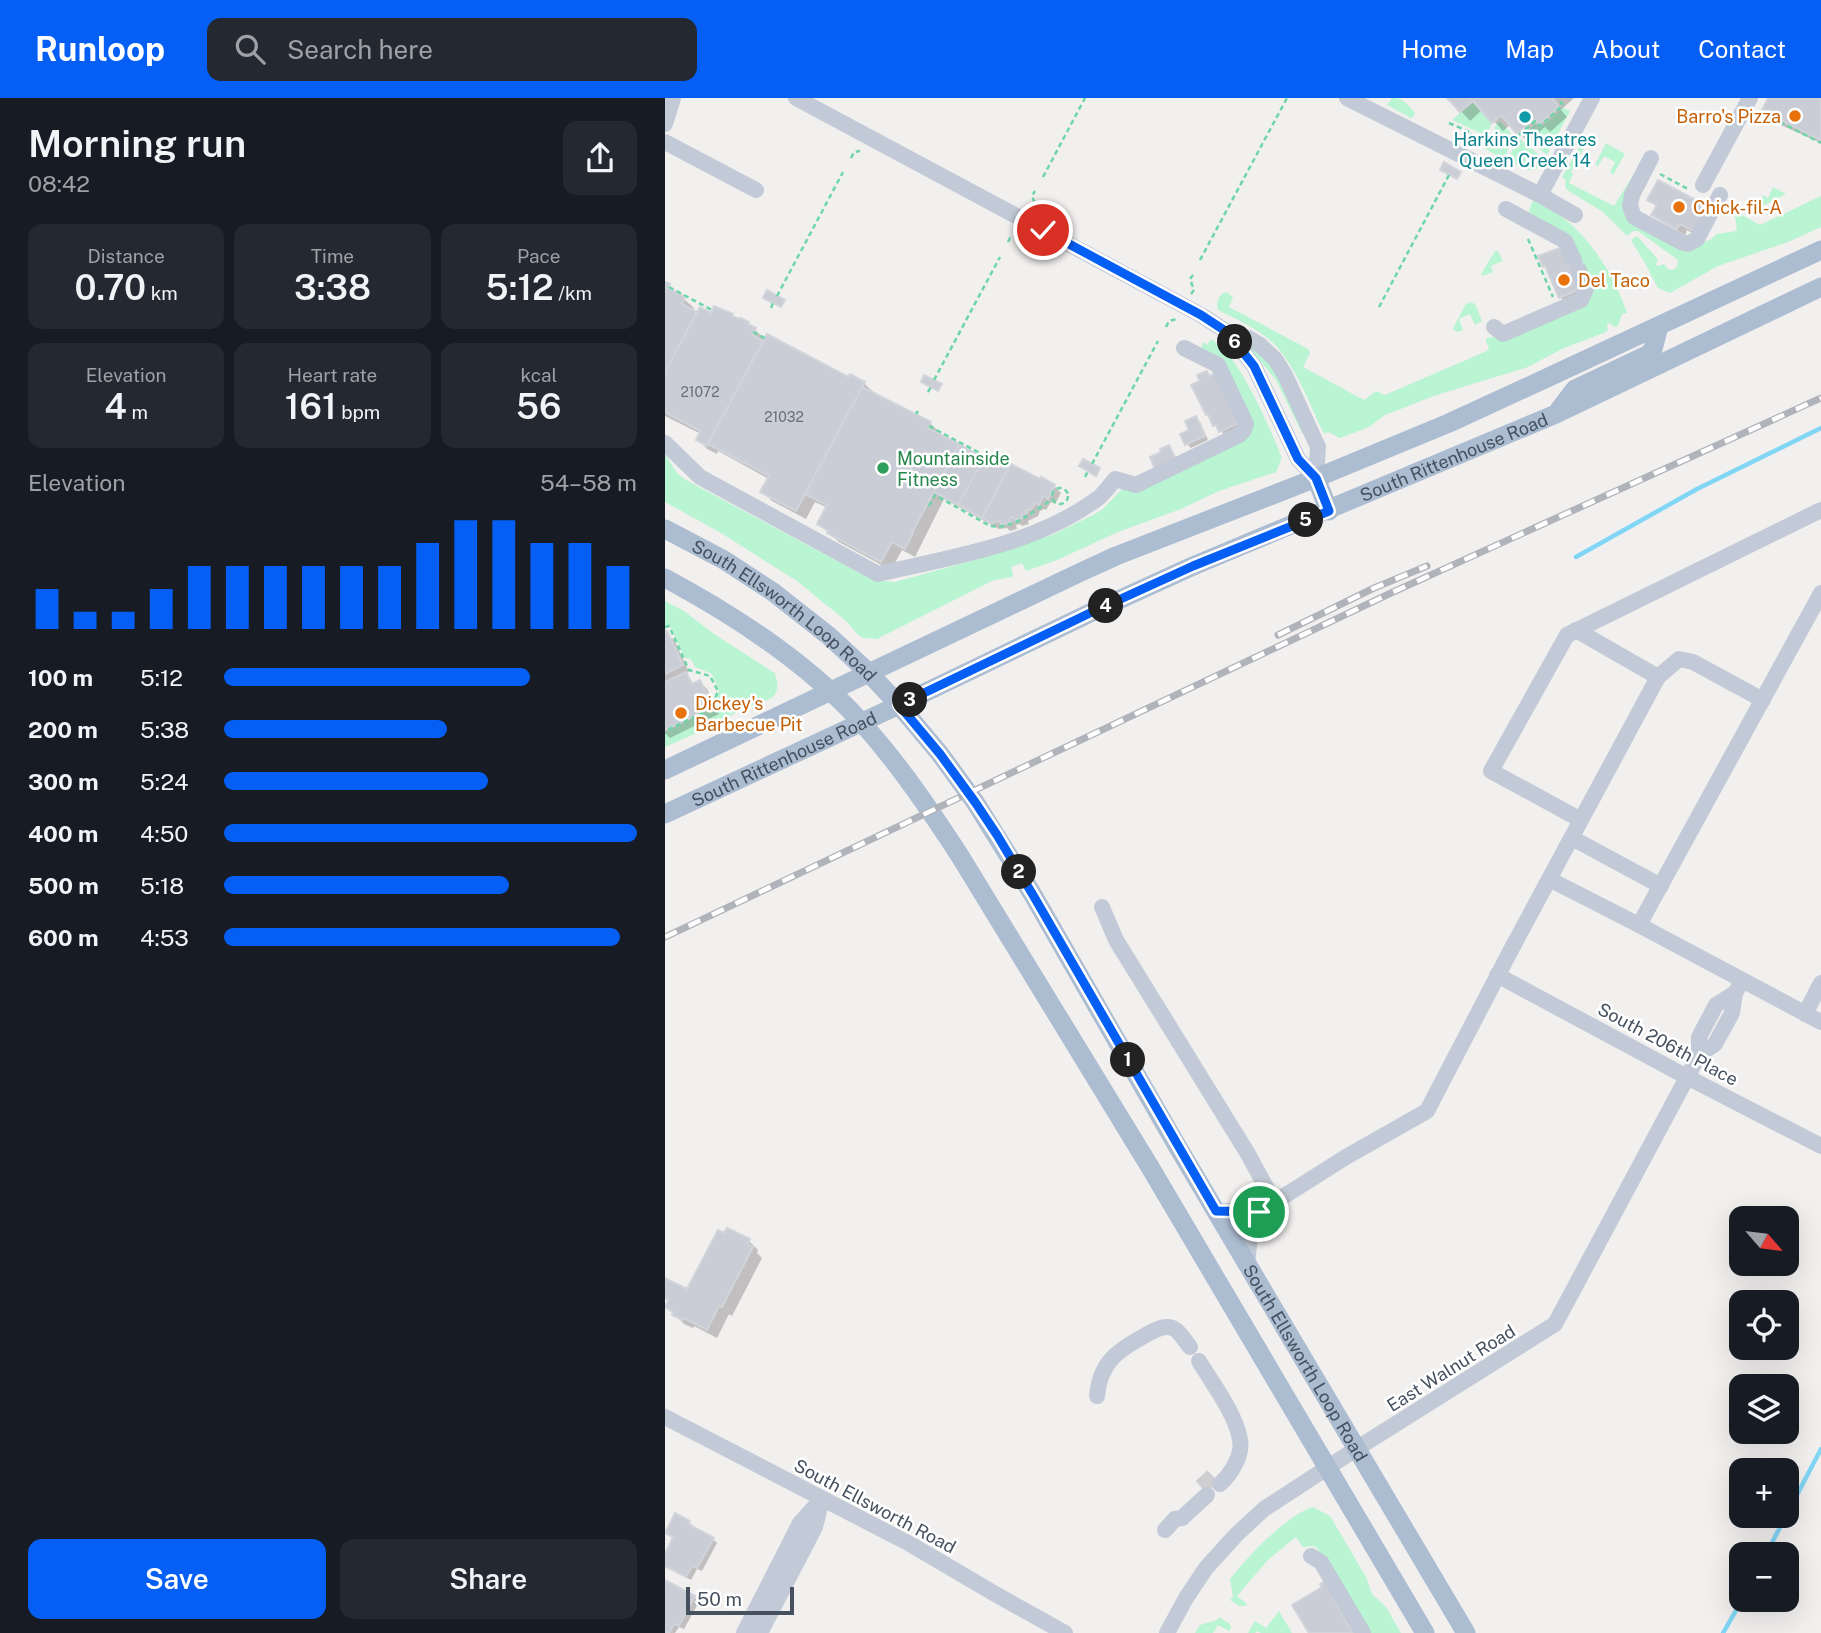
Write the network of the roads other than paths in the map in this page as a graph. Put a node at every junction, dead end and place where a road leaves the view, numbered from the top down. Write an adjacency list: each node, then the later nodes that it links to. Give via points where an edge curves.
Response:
1 (673, 98): 6 (street)
2 (796, 98): 19 (street)
3 (1347, 98): 11 (street)
4 (1591, 98): 11 (street)
5 (1750, 98): 9 (street)
6 (665, 124)
7 (665, 142): 10 (street)
8 (1649, 162): 12 (street, via 1630,206 1634,216 1681,242 1697,239)
9 (1698, 188)
10 (756, 190)
11 (1540, 195): 14 (street)
12 (1720, 195)
13 (1506, 209): 18 (street, via 1565,241 1586,289 1581,300 1503,334)
14 (1576, 215)
15 (1821, 250): 17 (main road, South Rittenhouse Road)
16 (1821, 287): 21 (main road, South Rittenhouse Road)
17 (1659, 326): 21 (main road, via 1649,354 1575,389); 23 (main road, South Rittenhouse Road)
18 (1494, 327)
19 (1227, 332): 23 (street, via 1254,366 1298,459); 23 (street, via 1260,345 1285,375 1318,447)
20 (1184, 348): 22 (street, via 1218,365 1246,424 1239,435 1136,485 1115,479 1098,498 1048,528 975,552 878,574 700,477)
21 (1556, 414): 25 (main road, South Rittenhouse Road)
22 (665, 443)
23 (1316, 478): 25 (main road); 30 (main road, South Rittenhouse Road, via 1117,556)
24 (1821, 510): 29 (street)
25 (1329, 511): 34 (main road, South Rittenhouse Road, via 1090,613)
26 (665, 529): 30 (main road, South Ellsworth Loop Road, via 773,592)
27 (665, 578): 32 (main road, South Ellsworth Loop Road, via 758,633)
28 (1821, 593): 33 (street)
29 (1576, 630): 31 (street); 38 (street, via 1566,635 1491,771)
30 (869, 673): 32 (main road, South Rittenhouse Road); 34 (main road, South Ellsworth Loop Road)
31 (1658, 677): 33 (street, via 1679,659 1693,662); 38 (street)
32 (829, 691): 35 (main road, South Ellsworth Loop Road); 36 (main road, South Rittenhouse Road)
33 (1763, 700): 41 (street)
34 (899, 705): 35 (main road, South Rittenhouse Road); 52 (main road, South Ellsworth Loop Road, via 997,835)
35 (862, 722): 37 (main road, South Rittenhouse Road); 58 (main road, South Ellsworth Loop Road, via 960,856)
36 (665, 770)
37 (665, 814)
38 (1581, 820): 39 (street)
39 (1571, 838): 40 (street); 41 (street)
40 (1549, 879): 43 (street); 44 (street)
41 (1661, 886): 43 (street)
42 (1103, 907): 51 (street, via 1116,940)
43 (1639, 925): 46 (street)
44 (1497, 975): 49 (street, South 206th Place); 51 (street, via 1427,1111)
45 (1821, 983): 47 (street)
46 (1738, 987): 47 (street); 49 (street, East Walnut Road, via 1732,1013 1715,1044 1699,1055)
47 (1805, 1014): 48 (street)
48 (1821, 1022)
49 (1687, 1077): 50 (street, South 206th Place); 57 (street, East Walnut Road, via 1555,1324)
50 (1821, 1146)
51 (1273, 1202): 53 (street)
52 (1216, 1211): 53 (street); 54 (main road, South Ellsworth Loop Road)
53 (1259, 1212): 54 (street, via 1251,1227)
54 (1247, 1264): 57 (main road, South Ellsworth Loop Road)
55 (1097, 1396): 60 (street, via 1098,1382 1119,1350 1167,1327 1176,1330 1195,1354 1233,1419 1241,1442 1234,1468 1224,1468 1210,1486 1176,1513)
56 (665, 1417): 59 (street, South Ellsworth Road)
57 (1356, 1449): 58 (street, East Walnut Road); 68 (main road, South Ellsworth Loop Road)
58 (1327, 1468): 65 (street, East Walnut Road, via 1264,1509 1236,1535 1206,1569); 67 (main road, South Ellsworth Loop Road)
59 (822, 1499): 62 (street, via 800,1523); 63 (street, via 815,1527); 64 (street, South Ellsworth Road)
60 (1170, 1525)
61 (1311, 1556): 66 (street, via 1321,1562)
62 (744, 1633)
63 (760, 1633)
64 (1065, 1633)
65 (1167, 1633)
66 (1363, 1633)
67 (1425, 1633)
68 (1466, 1633)

